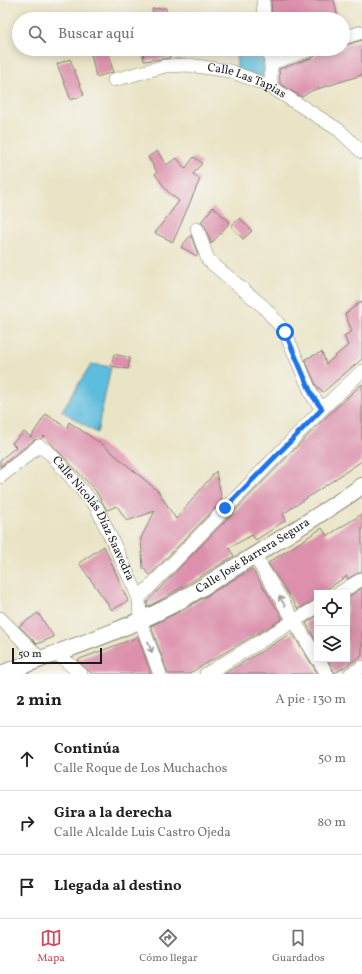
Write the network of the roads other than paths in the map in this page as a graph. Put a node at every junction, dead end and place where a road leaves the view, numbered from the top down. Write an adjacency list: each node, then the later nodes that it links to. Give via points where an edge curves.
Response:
1 (263, 0): 2 (street)
2 (264, 12)
3 (362, 32): 4 (street)
4 (350, 36)
5 (269, 56): 7 (street)
6 (290, 56): 7 (street)
7 (270, 63): 9 (street)
8 (114, 80): 9 (street, Calle Las Tapias, via 164,66 189,65 230,71)
9 (271, 87): 10 (street, Calle Las Tapias, via 339,130)
10 (362, 152)
11 (197, 229): 13 (street, via 208,260 264,307 285,332 312,395)
12 (362, 371): 13 (street)
13 (322, 409): 19 (street)
14 (0, 477): 19 (street, Calle Nicolás Díaz Saavedra, via 39,446 51,454 97,508)
15 (362, 486): 16 (street, Calle José Barrera Segura)
16 (254, 555): 22 (street, Calle José Barrera Segura, via 170,606); 23 (street, one-way to 16)
17 (362, 579): 18 (street)
18 (344, 590)
19 (138, 598): 22 (street, Calle Nicolás Díaz Saavedra)
20 (314, 608): 23 (street)
21 (0, 618): 26 (street)
22 (140, 620): 25 (street, Calle José Barrera Segura); 31 (street, Calle Nicolás Díaz Saavedra, one-way to 31)
23 (294, 620): 24 (street); 32 (street)
24 (314, 653)
25 (58, 654): 26 (street, Calle José Barrera Segura); 30 (street)
26 (41, 658): 29 (street, Calle José Barrera Segura)
27 (320, 662): 33 (street)
28 (362, 667): 34 (street)
29 (1, 674)
30 (81, 674)
31 (160, 674)
32 (206, 674)
33 (327, 674)
34 (350, 674)

